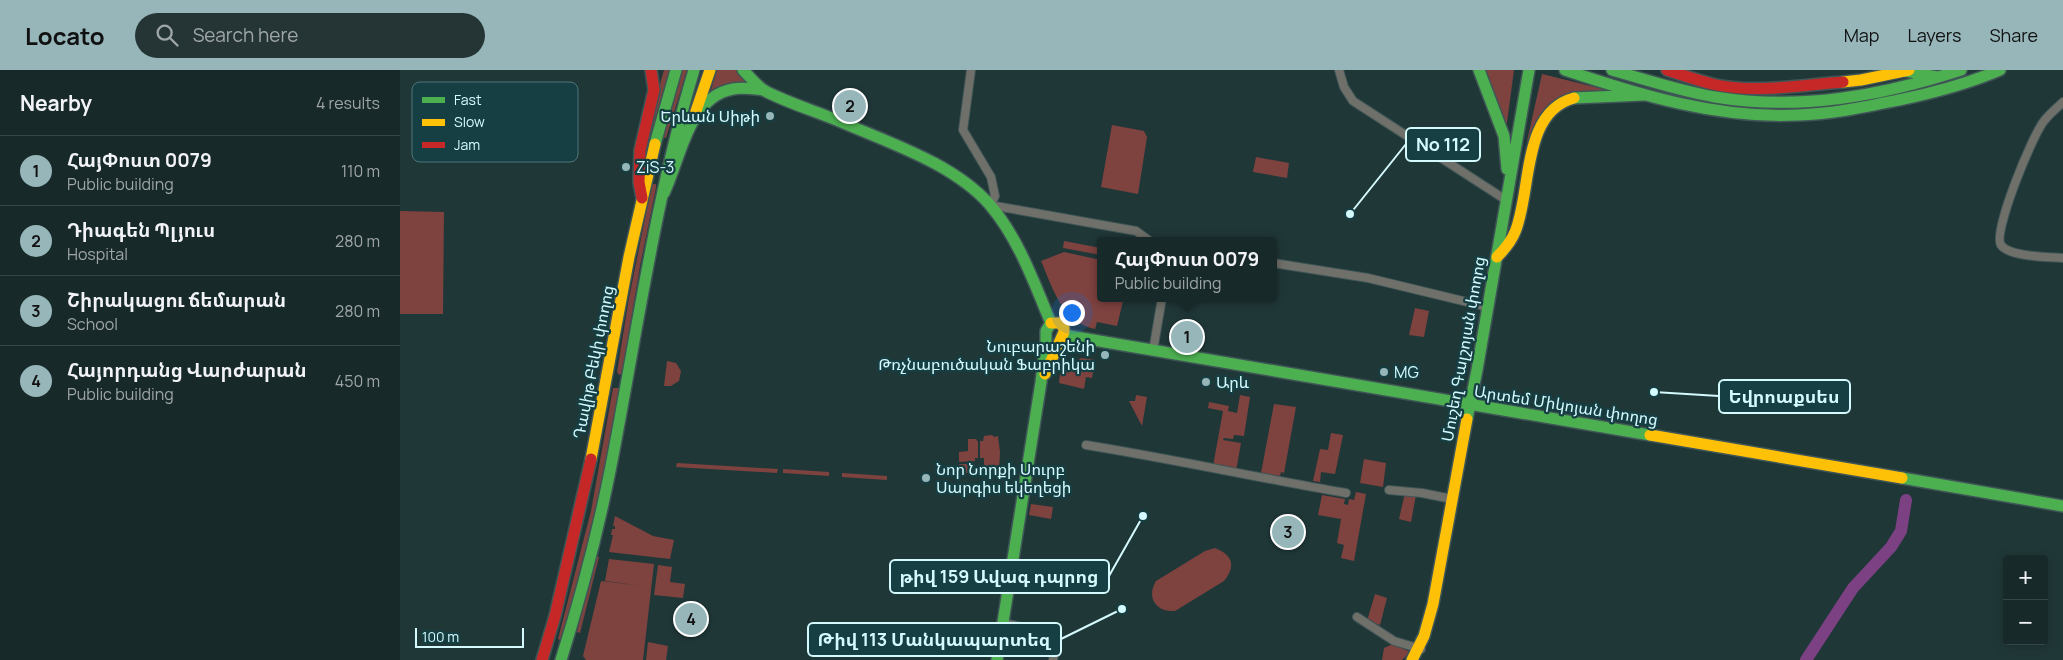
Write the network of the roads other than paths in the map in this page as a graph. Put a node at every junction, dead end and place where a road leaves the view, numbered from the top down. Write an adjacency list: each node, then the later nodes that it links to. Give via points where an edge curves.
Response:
1 (651, 70): 20 (main road)
2 (660, 70): 20 (main road)
3 (676, 70): 25 (main road, Դավիթ Բեկի փողոց)
4 (694, 70): 26 (main road)
5 (710, 70): 24 (main road)
6 (743, 70): 21 (main road)
7 (971, 70): 31 (street, via 963,130 991,177 995,196)
8 (1339, 70): 29 (street, via 1344,87 1354,101)
9 (1479, 70): 27 (main road, via 1504,136)
10 (1528, 70): 27 (main road, Մուշեղ Գալշոյան փողոց)
11 (1566, 70): 22 (main road)
12 (1612, 70): 19 (main road)
13 (1667, 70): 18 (main road)
14 (1961, 70): 17 (main road)
15 (2000, 70): 22 (main road, via 1958,86 1917,96 1856,110 1814,114 1765,115 1722,111)
16 (1907, 71): 17 (main road); 18 (main road, via 1799,87)
17 (1940, 78): 19 (main road, via 1840,100 1804,102 1755,102)
18 (1712, 84): 19 (main road)
19 (1669, 87)
20 (654, 90): 28 (main road, via 640,150 638,182)
21 (764, 90): 24 (main road, via 732,89 712,96); 31 (main road, via 937,165)
22 (1644, 95): 33 (main road, via 1580,98 1552,109 1536,140 1516,230 1506,248)
23 (2063, 102): 34 (street, via 2043,122 2010,196 1999,242 2005,249 2020,254)
24 (694, 117): 30 (main road, via 670,183)
25 (646, 177): 26 (main road, via 657,173 662,175); 28 (main road, Դավիթ Բեկի փողոց)
26 (664, 182): 30 (main road)
27 (1509, 183): 29 (main road, Մուշեղ Գալշոյան փողոց)
28 (642, 198): 42 (main road, Դավիթ Բեկի փողոց)
29 (1506, 200): 33 (main road, Մուշեղ Գալշոյան փողոց)
30 (660, 201): 43 (main road)
31 (990, 205): 32 (street, via 1136,231); 38 (main road, via 1023,257)
32 (1144, 237)
33 (1496, 257): 37 (main road, Մուշեղ Գալշոյան փողոց)
34 (2063, 258)
35 (1277, 264): 37 (street, via 1368,278)
36 (1161, 302): 41 (street)
37 (1488, 307): 45 (main road, Մուշեղ Գալշոյան փողոց)
38 (1051, 323): 39 (main road); 40 (main road, via 1062,325)
39 (1047, 336): 40 (main road, via 1052,340); 44 (main road)
40 (1062, 338): 41 (main road, Արտեմ Միկոյան փողոց); 44 (main road)
41 (1153, 351): 45 (main road, Արտեմ Միկոյան փողոց)
42 (607, 377): 43 (main road, via 615,384); 54 (main road, Դավիթ Բեկի փողոց, via 582,506)
43 (627, 380): 55 (main road, via 601,510)
44 (1041, 382): 52 (main road)
45 (1469, 405): 49 (main road, Մուշեղ Գալշոյան փողոց); 50 (main road, Արտեմ Միկոյան փողոց)
46 (1086, 445): 48 (street)
47 (1389, 490): 49 (street)
48 (1346, 493)
49 (1452, 499): 53 (main road, Մուշեղ Գալշոյան փողոց, via 1437,587)
50 (2063, 506)
51 (1357, 616): 53 (street, via 1394,640)
52 (1003, 623): 56 (main road); 57 (street, via 1053,630 1056,642)
53 (1421, 648): 58 (main road, Մուշեղ Գալշոյան փողոց)
54 (543, 658): 55 (street)
55 (560, 660)
56 (997, 660)
57 (1053, 660)
58 (1412, 660)

